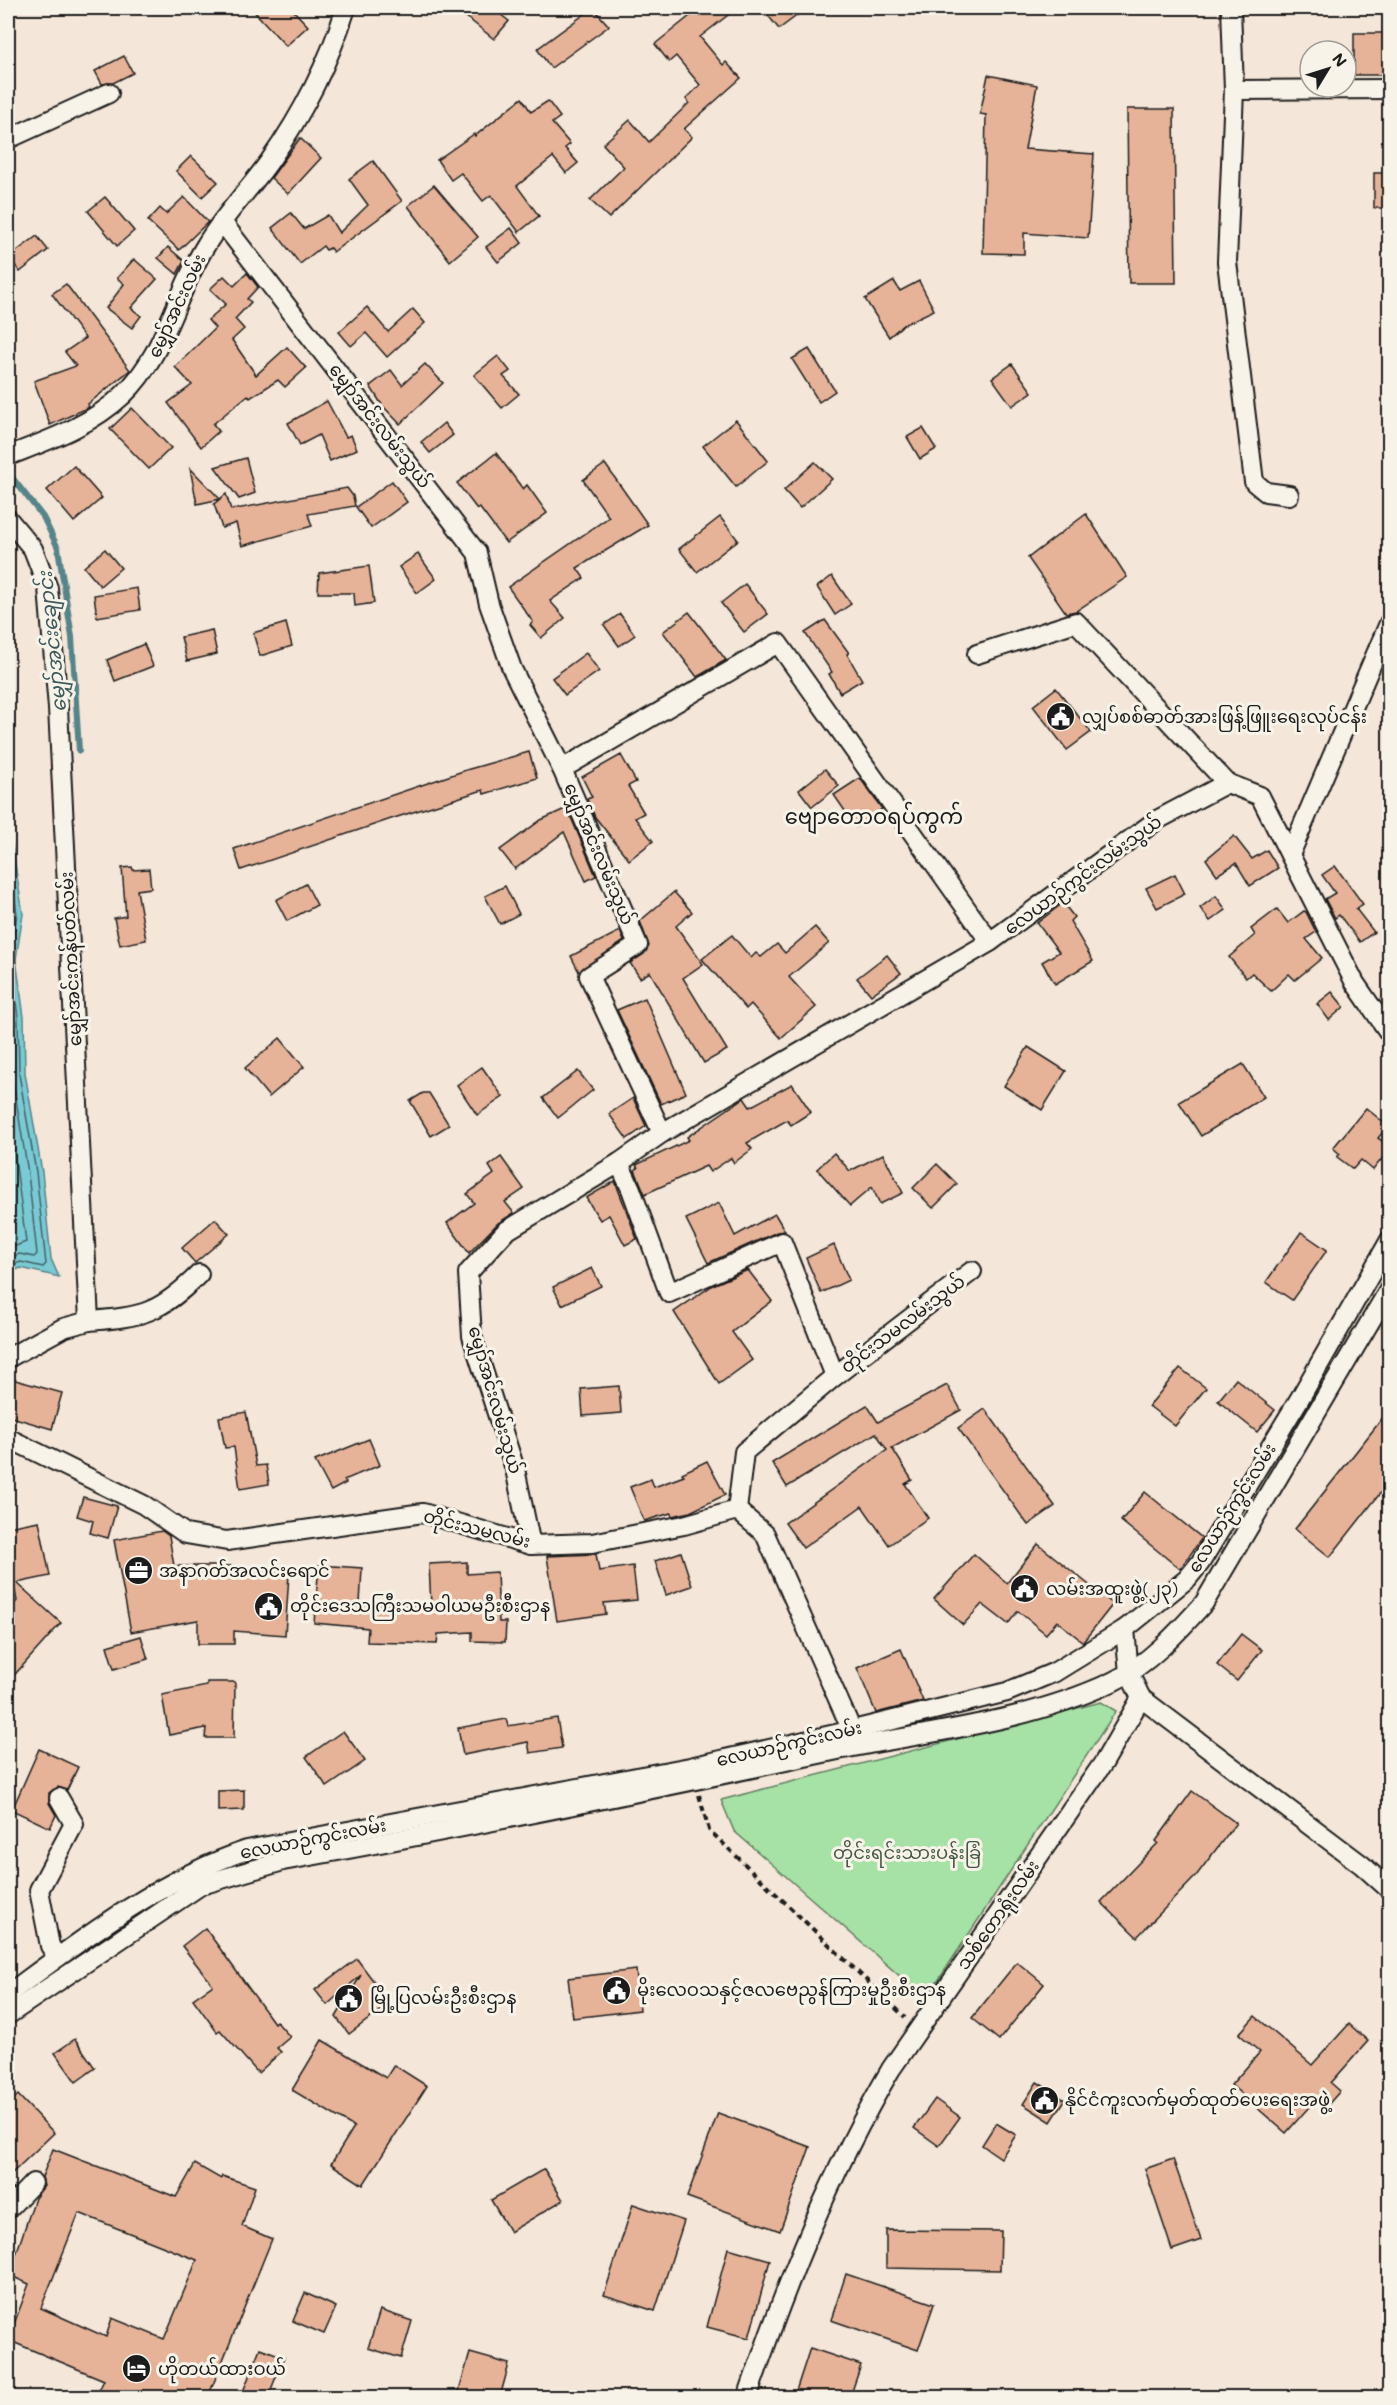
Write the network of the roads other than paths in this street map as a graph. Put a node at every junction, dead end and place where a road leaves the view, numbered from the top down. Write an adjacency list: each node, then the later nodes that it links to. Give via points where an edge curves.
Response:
1 (346, 8): 7 (street, မျှော်အင်းလမ်း, via 311,93 270,161)
2 (1231, 8): 4 (street)
3 (1389, 89): 4 (street)
4 (1234, 90): 9 (street, via 1227,262 1254,482 1266,492)
5 (109, 93): 6 (street)
6 (8, 139)
7 (222, 222): 8 (street, မျှော်အင်းလမ်း, via 182,289 156,355 122,396 76,429); 13 (street, မျှော်အင်းလမ်းသွယ်, via 477,553 489,604 512,669)
8 (8, 456)
9 (1289, 495)
10 (8, 519): 24 (street, မျှော်အင်းကန်ပတ်လမ်း, via 33,549 48,588 58,708)
11 (1389, 621): 15 (street)
12 (977, 654): 14 (street, via 1076,622)
13 (562, 769): 16 (street, လေယာဉ်ကွင်းလမ်းသွယ်, via 778,643); 18 (street, မျှော်အင်းလမ်းသွယ်, via 638,945 589,975)
14 (1227, 783): 15 (street, via 1260,796); 16 (street, လေယာဉ်ကွင်းလမ်းသွယ်, via 1157,820)
15 (1290, 855): 17 (street, via 1355,983)
16 (990, 942): 18 (street)
17 (1389, 1034)
18 (662, 1133): 19 (street, မျှော်အင်းလမ်းသွယ်)
19 (619, 1163): 26 (street, တိုင်းသမလမ်းသွယ်, via 669,1293 782,1242); 29 (street, မျှော်အင်းလမ်းသွယ်, via 506,1231 468,1273 472,1336 515,1469)
20 (1389, 1240): 30 (street, လေယာဉ်ကွင်းလမ်း, via 1200,1563 1187,1579)
21 (972, 1271): 26 (street, တိုင်းသမလမ်းသွယ်)
22 (199, 1274): 24 (street, via 176,1297 153,1312)
23 (1389, 1288): 31 (street, လေယာဉ်ကွင်းလမ်း, via 1204,1603)
24 (89, 1321): 25 (street, via 63,1328)
25 (8, 1358)
26 (835, 1376): 28 (street, တိုင်းသမလမ်းသွယ်, via 744,1452)
27 (8, 1438): 29 (street, တိုင်းသမလမ်း, via 144,1505 186,1534 227,1542 423,1513)
28 (737, 1510): 29 (street, တိုင်းသမလမ်း, via 592,1543); 33 (street, via 765,1534)
29 (531, 1545)
30 (1125, 1629): 31 (street); 33 (street, လေယာဉ်ကွင်းလမ်း, via 1055,1672 1007,1692)
31 (1129, 1673): 32 (street); 33 (street, လေယာဉ်ကွင်းလမ်း, via 1032,1712)
32 (1141, 1698): 35 (street, via 1362,1865); 41 (street, သစ်တောရုံးလမ်း, via 1104,1762 891,2069 864,2115 782,2296)
33 (856, 1738): 36 (street, လေယာဉ်ကွင်းလမ်း, via 247,1850 212,1862 163,1889); 38 (street, လေယာဉ်ကွင်းလမ်း, via 694,1781 283,1861 201,1885)
34 (59, 1798): 36 (street, via 74,1824 39,1890 50,1946)
35 (1389, 1890)
36 (58, 1957): 37 (street, လေယာဉ်ကွင်းလမ်း)
37 (8, 1994)
38 (8, 2015)
39 (33, 2182): 40 (street)
40 (8, 2209)
41 (747, 2397)

